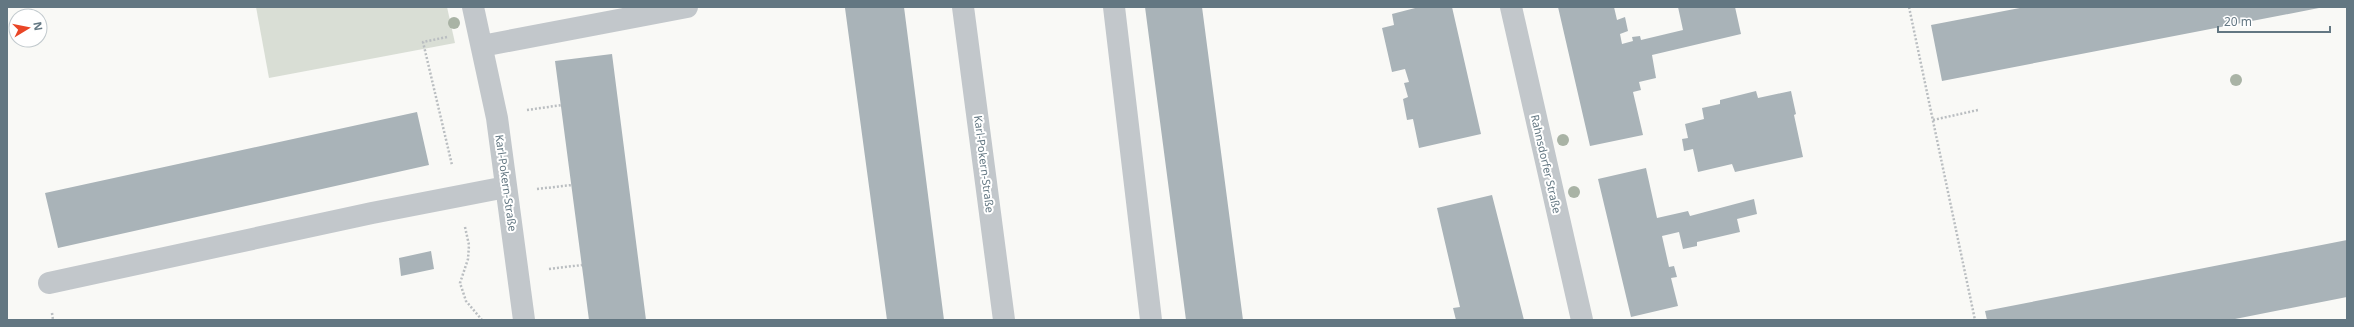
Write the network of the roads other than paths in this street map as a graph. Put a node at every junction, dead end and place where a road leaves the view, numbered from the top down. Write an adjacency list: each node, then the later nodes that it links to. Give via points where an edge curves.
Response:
1 (473, 7): 6 (street, Karl-Pokern-Straße)
2 (687, 7): 6 (street)
3 (963, 7): 10 (street, Karl-Pokern-Straße)
4 (1114, 7): 11 (street)
5 (1511, 7): 12 (street, Rahnsdorfer Straße)
6 (482, 46): 7 (street, Karl-Pokern-Straße, via 497,118)
7 (506, 187): 8 (street); 9 (street, Karl-Pokern-Straße)
8 (48, 282)
9 (524, 320)
10 (1004, 320)
11 (1151, 320)
12 (1582, 320)

